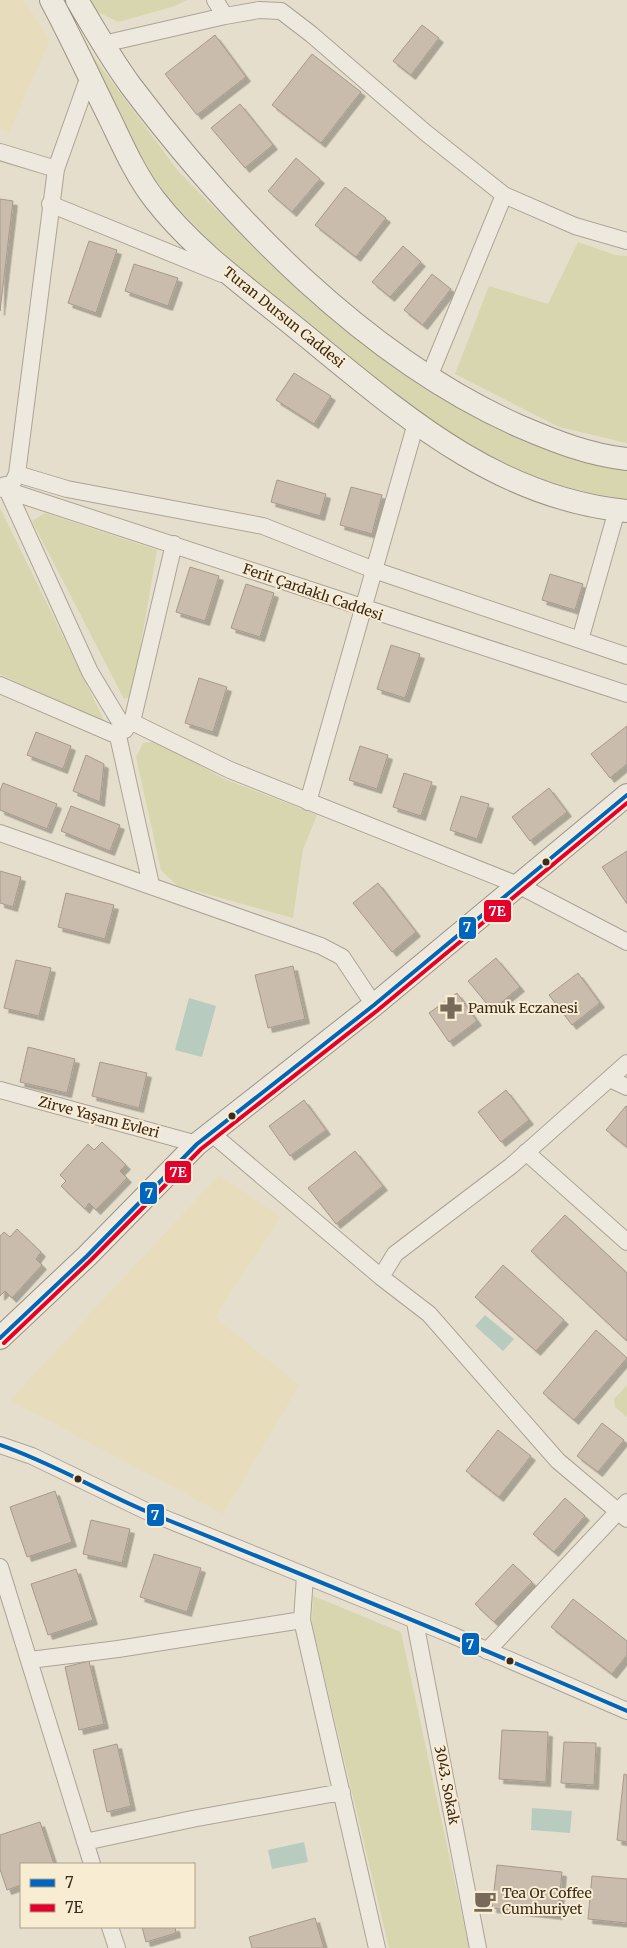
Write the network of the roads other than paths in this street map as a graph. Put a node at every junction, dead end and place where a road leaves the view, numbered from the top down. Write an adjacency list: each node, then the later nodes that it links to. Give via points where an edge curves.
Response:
1 (51, 0): 6 (main road, Turan Dursun Caddesi)
2 (77, 0): 5 (main road)
3 (215, 0): 4 (street)
4 (224, 16): 5 (street); 9 (street, via 259,10 281,11)
5 (104, 44): 13 (main road, via 131,86 239,216 309,284)
6 (89, 76): 8 (street); 12 (main road, Turan Dursun Caddesi, via 124,149 154,199)
7 (0, 152): 8 (street)
8 (56, 168): 10 (street)
9 (504, 195): 11 (street, via 575,226); 13 (street)
10 (50, 204): 12 (street); 16 (street)
11 (627, 241)
12 (236, 280): 14 (main road, Turan Dursun Caddesi)
13 (429, 377): 15 (main road, via 457,395 547,438 584,451)
14 (416, 423): 19 (main road, Turan Dursun Caddesi, via 462,454 505,477 545,493); 21 (street)
15 (627, 459)
16 (17, 474): 18 (street); 21 (street, via 67,489 263,526)
17 (0, 477): 18 (street)
18 (4, 489): 20 (street, Ferit Çardaklı Caddesi); 27 (street, via 90,672)
19 (622, 510): 23 (street)
20 (174, 544): 22 (street, Ferit Çardaklı Caddesi); 27 (street)
21 (374, 570): 22 (street); 23 (street)
22 (364, 609): 26 (street, Ferit Çardaklı Caddesi); 29 (street)
23 (580, 640): 24 (street)
24 (627, 656)
25 (0, 685): 27 (street)
26 (627, 694)
27 (125, 729): 29 (street); 33 (street)
28 (627, 795): 34 (main road)
29 (308, 802): 34 (street)
30 (0, 833): 31 (street)
31 (29, 842): 32 (street); 33 (street)
32 (0, 845)
33 (151, 885): 36 (street, via 328,950 342,958)
34 (518, 885): 35 (street); 36 (main road)
35 (627, 942)
36 (374, 1005): 41 (main road)
37 (627, 1063): 38 (street)
38 (610, 1079): 39 (street); 42 (street)
39 (627, 1087)
40 (0, 1090): 41 (street, Zirve Yaşam Evleri)
41 (204, 1138): 44 (street); 45 (main road)
42 (526, 1152): 43 (street); 44 (street, via 395,1254)
43 (627, 1242)
44 (381, 1277): 47 (street, via 429,1314 558,1461)
45 (0, 1338)
46 (0, 1445): 49 (street, via 32,1456 144,1510)
47 (624, 1511): 53 (street)
48 (0, 1567): 50 (street)
49 (305, 1576): 51 (street); 52 (street)
50 (3, 1588): 54 (street)
51 (302, 1620): 54 (street); 56 (street)
52 (415, 1622): 53 (street); 62 (street, 3043. Sokak)
53 (487, 1650): 55 (street)
54 (30, 1660): 57 (street)
55 (627, 1711)
56 (342, 1792): 57 (street); 61 (street)
57 (85, 1842): 58 (street)
58 (92, 1863)
59 (110, 1928): 60 (street)
60 (117, 1948)
61 (377, 1948)
62 (478, 1948)

